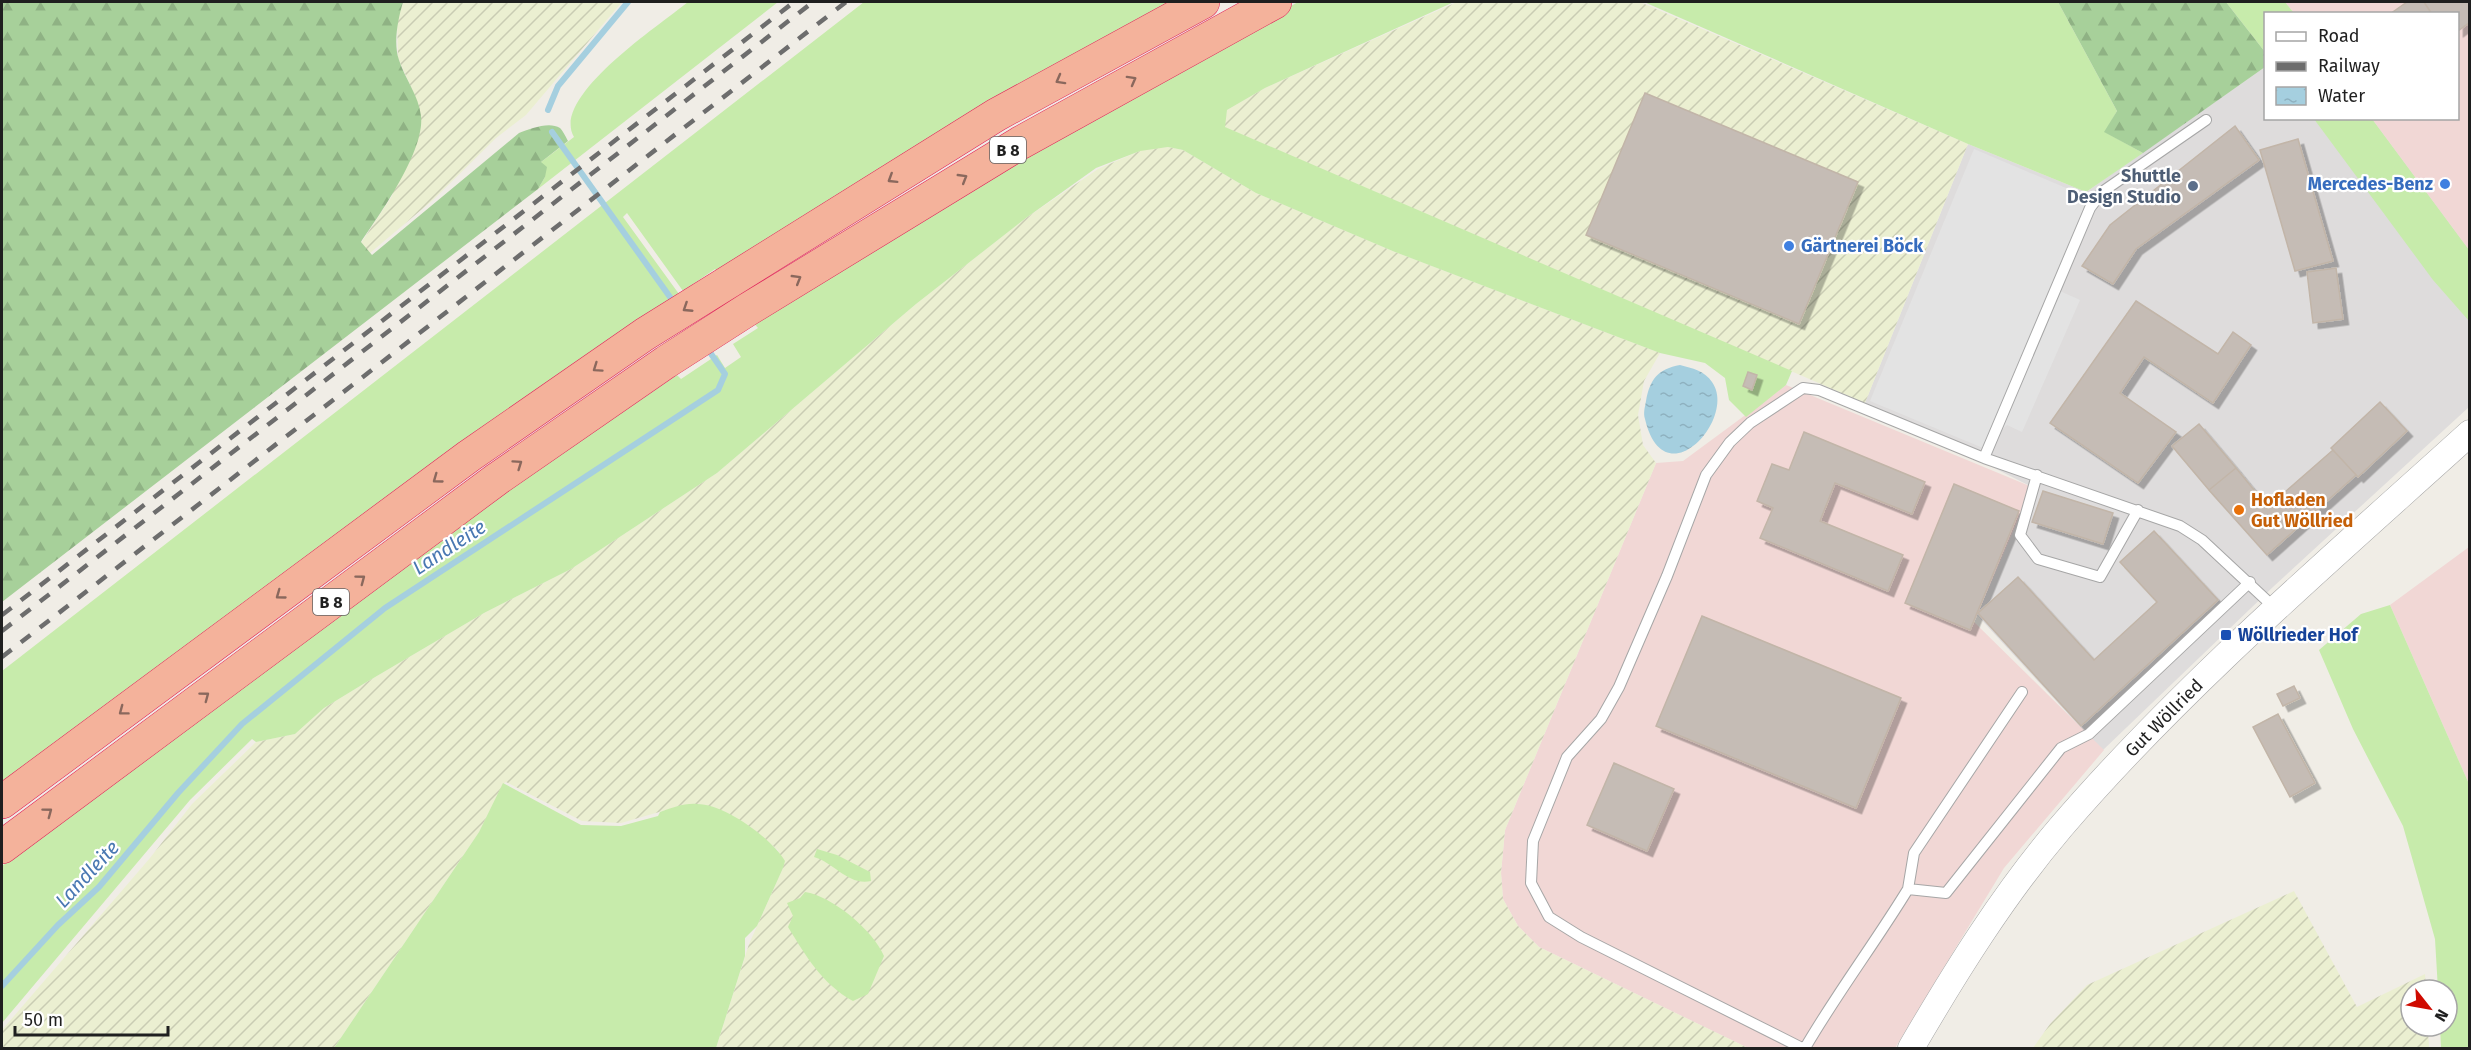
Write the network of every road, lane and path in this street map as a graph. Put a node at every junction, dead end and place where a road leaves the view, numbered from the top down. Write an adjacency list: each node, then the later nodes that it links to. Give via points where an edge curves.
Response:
1 (1203, 2): 11 (highway, B 8, one-way to 11, via 996,114 645,334 469,456)
2 (1275, 2): 12 (highway, B 8, one-way to 2, via 497,479 666,362 1020,143)
3 (2206, 120): 5 (lane, via 2102,192 2090,208)
4 (2469, 433): 9 (street, Gut Wöllried)
5 (1984, 458): 6 (lane); 14 (lane, via 1819,390 1803,388 1750,423 1706,475 1619,687 1601,719 1568,757 1533,841 1532,883 1549,917 1581,937)
6 (2037, 475): 7 (lane); 7 (lane, via 2020,535 2038,559 2100,577)
7 (2138, 510): 8 (lane, via 2180,526 2202,540)
8 (2250, 582): 9 (lane); 13 (lane, via 2089,734 2061,748 1946,893)
9 (2278, 610): 15 (street, Gut Wöllried, via 2150,730 2061,827 1980,935)
10 (2022, 692): 13 (lane, via 1914,853)
11 (2, 802)
12 (2, 847)
13 (1908, 889): 14 (lane)
14 (1803, 1048)
15 (1911, 1048)

